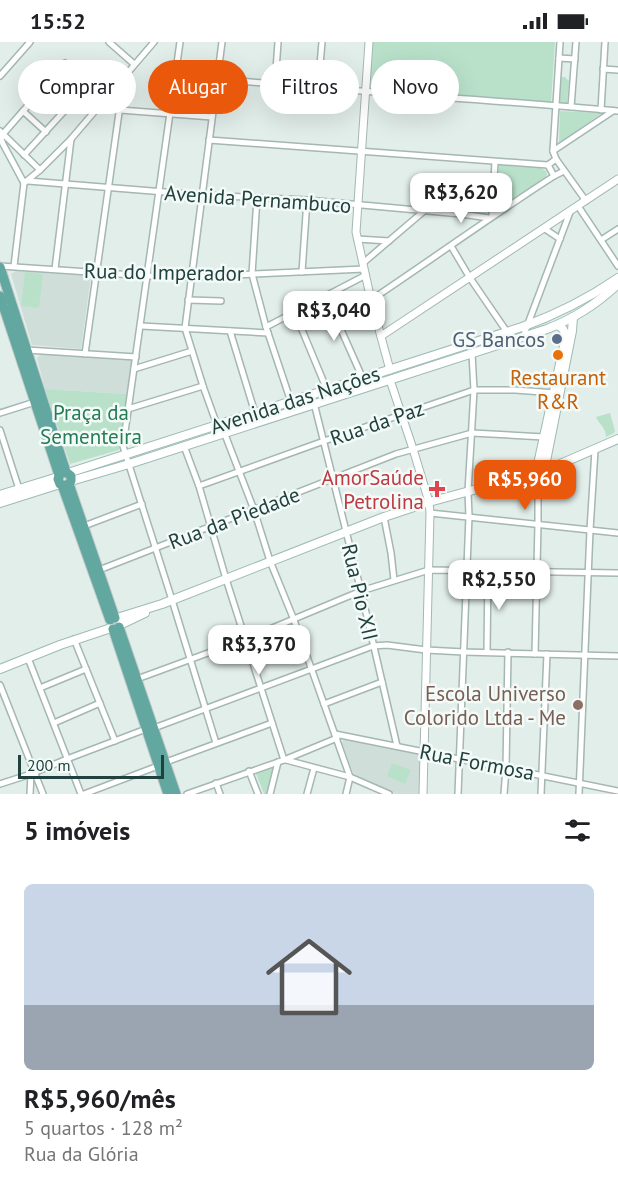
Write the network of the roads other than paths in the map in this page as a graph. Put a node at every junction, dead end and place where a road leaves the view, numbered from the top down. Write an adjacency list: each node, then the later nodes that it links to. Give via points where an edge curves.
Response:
1 (30, 42): 22 (street)
2 (109, 42): 14 (street)
3 (154, 42): 19 (street)
4 (180, 42): 15 (street)
5 (222, 42): 16 (street)
6 (278, 42): 17 (street)
7 (322, 42): 18 (street)
8 (369, 42): 26 (street)
9 (560, 42): 12 (street)
10 (576, 42): 13 (street)
11 (605, 42): 20 (street)
12 (559, 58): 13 (street); 23 (street)
13 (575, 59): 24 (street)
14 (129, 60)
15 (177, 60)
16 (220, 60)
17 (277, 60)
18 (320, 60)
19 (136, 62)
20 (603, 69): 21 (street); 29 (street)
21 (618, 70)
22 (1, 73)
23 (558, 73): 24 (street); 27 (street)
24 (573, 75): 28 (street)
25 (359, 91): 26 (street)
26 (366, 91): 27 (street); 44 (street)
27 (555, 107): 28 (street); 45 (street)
28 (571, 107): 29 (street)
29 (601, 110): 30 (street)
30 (615, 111): 45 (street)
31 (20, 114): 40 (street)
32 (26, 114): 41 (street)
33 (62, 114): 41 (street)
34 (92, 114): 42 (street)
35 (119, 114): 56 (street)
36 (170, 114): 57 (street)
37 (180, 114): 39 (street)
38 (212, 114): 39 (street)
39 (212, 117): 43 (street)
40 (2, 132): 46 (street); 54 (street, via 3,144)
41 (46, 132): 46 (street)
42 (71, 139): 50 (street); 55 (street)
43 (209, 140): 44 (street); 58 (street)
44 (362, 151): 48 (street); 62 (street)
45 (553, 151): 47 (street)
46 (24, 155): 50 (street)
47 (556, 159): 49 (street); 51 (street)
48 (495, 162): 49 (street); 66 (street)
49 (548, 165): 52 (street)
50 (40, 170): 54 (street)
51 (564, 171): 52 (street); 61 (street)
52 (554, 176): 66 (street)
53 (618, 179): 61 (street)
54 (26, 182): 55 (street, Avenida Pernambuco); 75 (street)
55 (65, 184): 56 (street, Avenida Pernambuco); 77 (street)
56 (109, 188): 57 (street, Avenida Pernambuco); 79 (street)
57 (159, 192): 58 (street, Avenida Pernambuco); 82 (street)
58 (202, 195): 59 (street, Avenida Pernambuco); 83 (street)
59 (257, 198): 60 (street, Avenida Pernambuco); 81 (street)
60 (307, 200): 62 (street, Avenida Pernambuco); 80 (street)
61 (586, 201): 63 (street)
62 (357, 205): 64 (street, Avenida Pernambuco); 69 (street)
63 (578, 206): 65 (street); 71 (street)
64 (424, 212): 66 (street, Avenida Pernambuco); 72 (street)
65 (570, 212): 67 (street); 70 (street)
66 (490, 217): 73 (street)
67 (545, 229): 70 (street); 84 (street)
68 (618, 229): 71 (street)
69 (357, 239): 72 (street); 78 (street)
70 (560, 239): 94 (street)
71 (602, 240): 76 (street)
72 (389, 241): 78 (street)
73 (451, 246): 84 (street); 90 (street)
74 (0, 266): 75 (street, Rua do Imperador); 103 (main road)
75 (14, 266): 77 (street, Rua do Imperador)
76 (618, 266)
77 (55, 269): 79 (street, Rua do Imperador)
78 (364, 269): 80 (street, Rua do Imperador); 88 (street); 90 (street)
79 (98, 272): 82 (street, Rua do Imperador); 105 (street)
80 (302, 272): 81 (street, Rua do Imperador)
81 (252, 274): 83 (street, Rua do Imperador); 98 (street)
82 (148, 276): 83 (street, Rua do Imperador); 96 (street)
83 (191, 277): 89 (street)
84 (470, 278): 100 (street); 101 (street)
85 (618, 278): 94 (main road, Avenida das Nações)
86 (618, 284): 93 (main road, Avenida das Nações)
87 (0, 296): 118 (main road)
88 (326, 296): 92 (street); 111 (street)
89 (188, 300): 91 (street); 97 (street)
90 (371, 300): 101 (street)
91 (221, 302)
92 (295, 313): 98 (street); 114 (street)
93 (573, 317): 95 (main road, Avenida das Nações); 117 (main road)
94 (527, 325): 100 (main road, Avenida das Nações); 102 (street)
95 (558, 325): 102 (main road, Avenida das Nações); 117 (main road, via 565,336)
96 (141, 326): 97 (street); 107 (street)
97 (185, 328): 99 (street); 104 (street)
98 (267, 330): 99 (street); 119 (street)
99 (230, 331): 123 (street)
100 (508, 332): 108 (main road, Avenida das Nações)
101 (381, 336): 110 (street)
102 (523, 337): 106 (main road, Avenida das Nações)
103 (27, 350): 105 (street); 140 (main road)
104 (192, 351): 109 (street); 113 (street)
105 (86, 354): 107 (street)
106 (472, 354): 108 (main road, Avenida das Nações); 116 (street)
107 (136, 357): 109 (street)
108 (431, 362): 110 (main road, Avenida das Nações); 112 (main road, Avenida das Nações)
109 (134, 369): 121 (street)
110 (390, 370): 111 (main road, Avenida das Nações)
111 (363, 379): 115 (main road, Avenida das Nações)
112 (390, 380): 115 (main road, Avenida das Nações); 124 (street)
113 (203, 386): 121 (street); 125 (street)
114 (327, 390): 115 (main road, Avenida das Nações); 119 (main road, Avenida das Nações)
115 (344, 390): 120 (main road, Avenida das Nações)
116 (474, 390): 117 (street, Rua da Paz); 124 (street, Rua da Paz); 128 (street)
117 (557, 393): 129 (main road); 139 (main road)
118 (35, 402): 122 (street); 140 (main road)
119 (291, 402): 123 (main road, Avenida das Nações)
120 (314, 403): 127 (main road, Avenida das Nações); 131 (street, Rua Pio XII)
121 (128, 409): 136 (street, via 123,447)
122 (0, 413)
123 (255, 413): 125 (main road, Avenida das Nações)
124 (402, 414): 131 (street, Rua da Paz); 134 (street)
125 (217, 425): 136 (main road, Avenida das Nações)
126 (0, 430): 133 (street)
127 (224, 432): 132 (main road, Avenida das Nações); 138 (street)
128 (472, 434): 129 (street, Rua da Piedade); 134 (street, Rua da Piedade); 144 (street)
129 (544, 437): 139 (main road)
130 (618, 439): 135 (main road)
131 (324, 441): 138 (street, Rua da Paz); 141 (street, Rua Pio XII)
132 (184, 446): 137 (main road, Avenida das Nações); 142 (street)
133 (3, 449): 143 (street)
134 (413, 449): 141 (street, Rua da Piedade); 146 (street)
135 (596, 450): 139 (main road); 156 (street)
136 (126, 454): 137 (street); 140 (main road, Avenida das Nações)
137 (129, 464): 140 (main road, Avenida das Nações); 148 (street)
138 (239, 471): 142 (street, Rua da Paz); 149 (street)
139 (540, 472): 144 (main road); 153 (street)
140 (64, 479): 143 (main road, Avenida das Nações); 147 (main road, Avenida das Nações); 154 (main road); 173 (main road)
141 (334, 479): 149 (street, Rua da Piedade); 157 (street, Rua Pio XII)
142 (199, 486): 155 (street)
143 (19, 489): 145 (main road, Avenida das Nações)
144 (468, 492): 146 (main road); 151 (street)
145 (0, 495)
146 (429, 502): 150 (street); 152 (main road)
147 (0, 503)
148 (142, 504): 154 (street); 159 (street)
149 (254, 510): 155 (street, Rua da Piedade); 160 (street)
150 (430, 513): 151 (street); 162 (street)
151 (469, 516): 153 (street); 163 (street)
152 (384, 517): 157 (main road); 169 (street)
153 (538, 524): 156 (street); 165 (street)
154 (84, 526): 161 (main road)
155 (210, 527): 159 (street, Rua da Piedade); 168 (street)
156 (590, 530): 158 (street); 166 (street)
157 (346, 531): 160 (main road); 170 (street, Rua Pio XII)
158 (618, 533)
159 (156, 548): 161 (street, Rua da Piedade); 171 (street)
160 (270, 561): 168 (main road); 172 (street)
161 (99, 570): 173 (main road)
162 (429, 570): 163 (street); 169 (street); 177 (street)
163 (466, 570): 164 (street); 179 (street)
164 (488, 571): 165 (street); 178 (street)
165 (536, 572): 166 (street); 181 (street)
166 (588, 572): 167 (street); 183 (street)
167 (618, 573)
168 (226, 579): 171 (main road); 174 (street)
169 (394, 580): 170 (street)
170 (361, 591): 172 (street); 176 (street, Rua Pio XII)
171 (172, 600): 173 (main road); 186 (street)
172 (294, 620): 174 (street); 187 (street)
173 (114, 623): 175 (main road); 190 (main road); 201 (main road)
174 (246, 639): 186 (street); 193 (street)
175 (74, 640): 185 (main road); 189 (street)
176 (373, 646): 177 (street); 187 (street); 191 (street, Rua Pio XII)
177 (426, 650): 179 (street); 206 (street)
178 (487, 651): 179 (street); 180 (street)
179 (464, 652): 208 (street)
180 (508, 652): 181 (street); 212 (street)
181 (534, 654): 182 (street)
182 (547, 654): 183 (street); 215 (street)
183 (585, 655): 184 (street); 218 (street)
184 (618, 656)
185 (28, 657): 188 (main road); 194 (street)
186 (190, 660): 190 (street); 198 (street)
187 (311, 668): 193 (street); 197 (street)
188 (0, 669)
189 (86, 669): 194 (street); 196 (street)
190 (137, 679): 201 (main road)
191 (382, 682): 197 (street); 205 (street, Rua Pio XII)
192 (0, 685): 195 (street)
193 (261, 687): 198 (street); 200 (street)
194 (40, 688): 199 (street)
195 (3, 701): 214 (street)
196 (100, 703): 199 (street); 203 (street)
197 (324, 704): 202 (street)
198 (205, 708): 201 (street); 204 (street)
199 (54, 723): 207 (street)
200 (272, 723): 204 (street); 209 (street)
201 (150, 728): 203 (street); 210 (main road)
202 (336, 736): 205 (street, Rua Formosa); 209 (street); 216 (street)
203 (115, 741): 207 (street)
204 (216, 743): 210 (street)
205 (397, 746): 206 (street, Rua Formosa)
206 (423, 751): 208 (street, Rua Formosa); 233 (street)
207 (67, 759): 214 (street); 223 (street)
208 (460, 759): 212 (street, Rua Formosa); 234 (street)
209 (282, 761): 211 (street); 213 (street); 229 (street)
210 (162, 764): 223 (street); 224 (main road); 225 (main road)
211 (314, 768): 216 (street); 230 (street)
212 (506, 768): 215 (street, Rua Formosa); 235 (street)
213 (249, 771): 217 (street); 228 (street)
214 (33, 773): 219 (street); 221 (street); 222 (street)
215 (542, 775): 218 (street, Rua Formosa); 236 (street)
216 (350, 777): 231 (street); 232 (street)
217 (216, 783): 226 (street); 227 (street)
218 (580, 783): 220 (street, Rua Formosa); 237 (street)
219 (0, 784)
220 (618, 793)
221 (30, 794)
222 (43, 794)
223 (83, 794)
224 (168, 794)
225 (176, 794)
226 (187, 794)
227 (220, 794)
228 (258, 794)
229 (270, 794)
230 (308, 794)
231 (346, 794)
232 (387, 794)
233 (423, 794)
234 (458, 794)
235 (504, 794)
236 (541, 794)
237 (579, 794)

